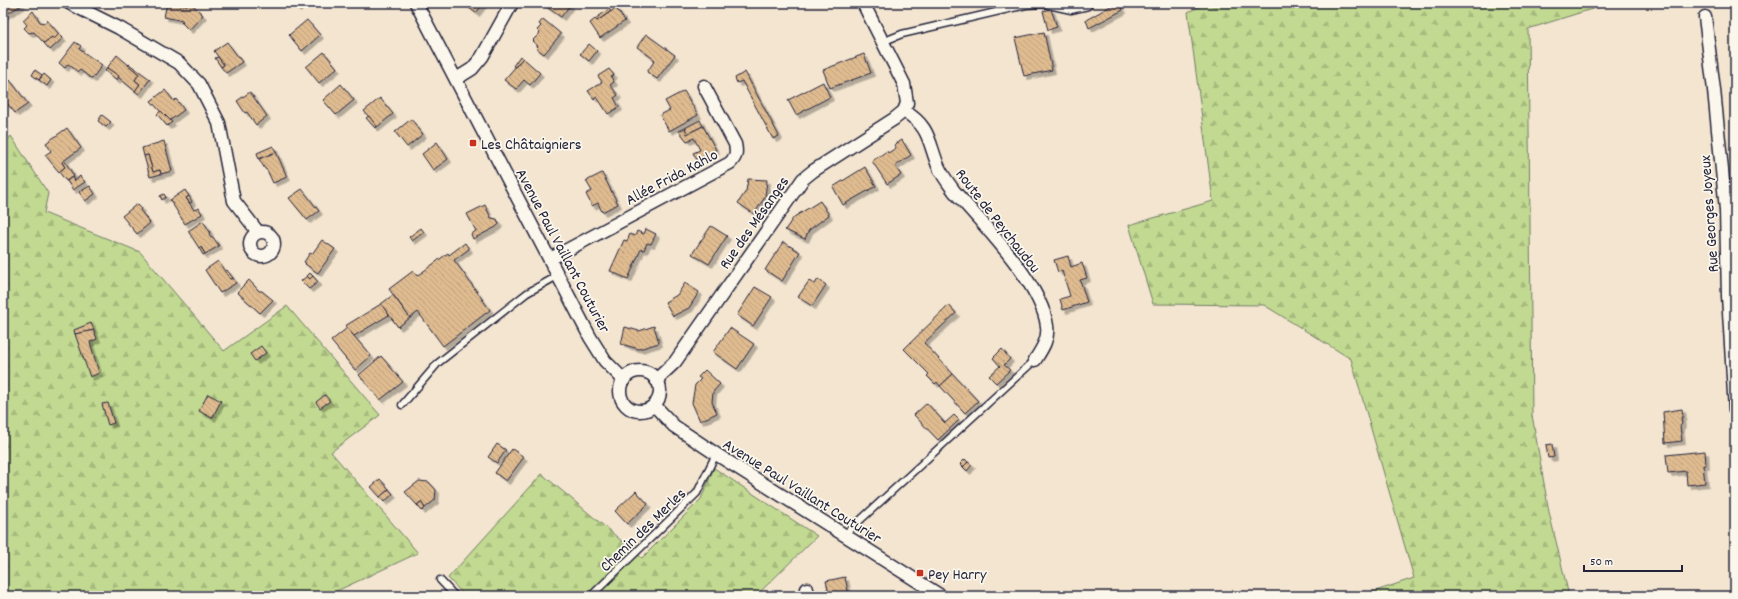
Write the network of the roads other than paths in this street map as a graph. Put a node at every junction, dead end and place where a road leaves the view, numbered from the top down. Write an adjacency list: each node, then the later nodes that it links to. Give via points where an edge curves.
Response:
1 (69, 3): 11 (street, via 179,63 199,84 219,123 234,201)
2 (416, 3): 8 (street, Avenue Paul Vaillant Couturier)
3 (512, 3): 8 (street, via 482,57 472,69)
4 (863, 3): 7 (street)
5 (1088, 6): 7 (lane, via 1071,10 1044,4 1026,5 902,34)
6 (1705, 17): 19 (street, Rue Georges Joyeux, via 1726,210)
7 (882, 42): 10 (street, via 904,84 907,103)
8 (456, 79): 12 (street, Avenue Paul Vaillant Couturier)
9 (704, 86): 12 (street, Allée Frida Kahlo, via 735,144 736,157 730,163)
10 (904, 111): 14 (street, Route de Peychaudou, via 916,118 928,133 940,169 954,192 1013,259 1036,295 1044,313 1047,337); 16 (street, Rue des Mésanges, via 803,179 675,362)
11 (258, 232)
12 (550, 259): 13 (street, Avenue Paul Vaillant Couturier)
13 (559, 275): 15 (street, Avenue Paul Vaillant Couturier, via 605,361); 17 (lane, via 527,293 438,363)
14 (1035, 360): 21 (lane, Route de Peychaudou)
15 (624, 380): 16 (street, via 637,372 648,373); 18 (street, via 621,386 621,399 630,408 642,411)
16 (656, 380): 18 (street, via 659,395)
17 (402, 405)
18 (654, 405): 20 (street, Avenue Paul Vaillant Couturier, via 674,426)
19 (1735, 410)
20 (716, 454): 21 (street, Avenue Paul Vaillant Couturier); 24 (lane, Chemin des Merles, via 698,493)
21 (844, 535): 25 (street, Avenue Paul Vaillant Couturier)
22 (440, 580): 23 (lane)
23 (455, 596)
24 (591, 596)
25 (941, 596)

